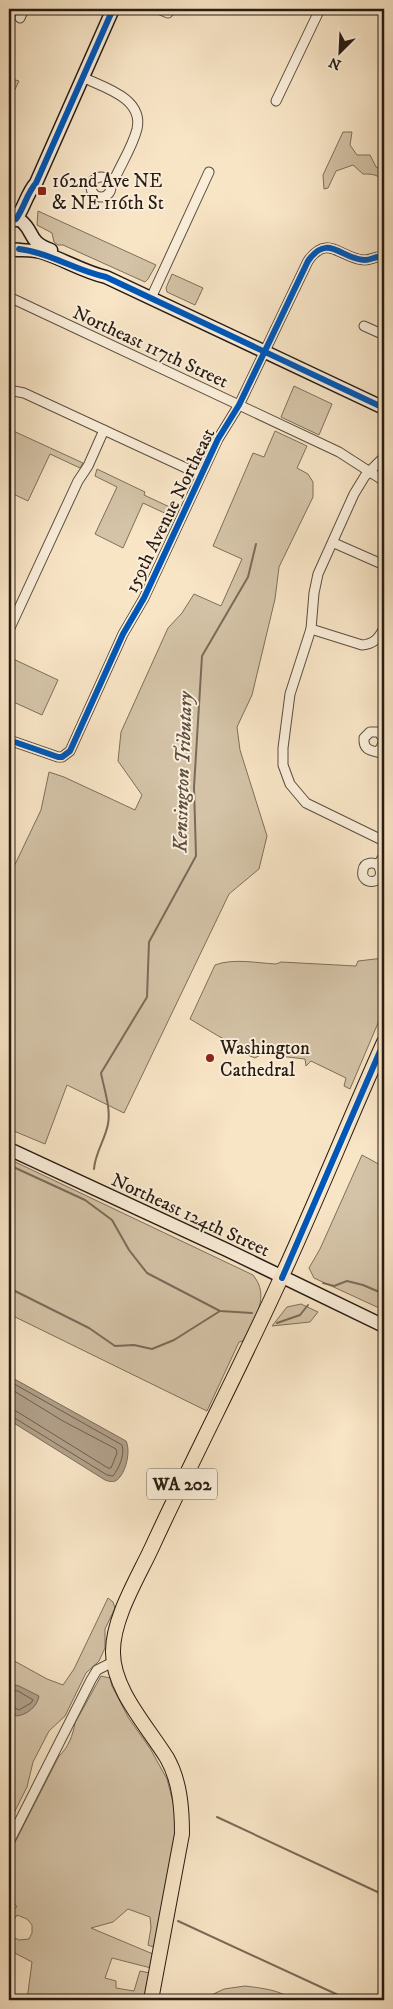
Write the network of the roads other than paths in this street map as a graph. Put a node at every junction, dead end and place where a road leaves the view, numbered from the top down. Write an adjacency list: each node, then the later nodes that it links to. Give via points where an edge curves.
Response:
1 (24, 9): 6 (street)
2 (113, 9): 7 (street)
3 (158, 9): 5 (street)
4 (320, 9): 8 (street)
5 (168, 13)
6 (20, 18)
7 (82, 77): 10 (street, via 126,98 137,118 137,129 116,176); 11 (street)
8 (276, 100)
9 (208, 172): 18 (street)
10 (110, 181)
11 (36, 183): 12 (street, via 24,208); 13 (street)
12 (12, 219): 13 (street, via 20,220)
13 (28, 231): 14 (street, via 27,243); 16 (street, via 40,246 96,268)
14 (13, 251): 16 (street, via 44,253)
15 (377, 257): 21 (street, 159th Avenue Northeast, via 366,260 334,249 317,250 308,261)
16 (106, 278): 18 (street)
17 (9, 297): 23 (street, Northeast 117th Street)
18 (151, 298): 21 (street)
19 (364, 326): 20 (street)
20 (384, 335)
21 (264, 352): 23 (street, 159th Avenue Northeast); 24 (street)
22 (9, 390): 25 (street, via 24,393)
23 (239, 405): 27 (street, Northeast 117th Street, via 339,452); 28 (street, 159th Avenue Northeast)
24 (384, 408)
25 (104, 430): 28 (street); 34 (street)
26 (384, 457): 27 (street)
27 (369, 472): 29 (street, Northeast 117th Street); 30 (street, via 354,494)
28 (201, 475): 35 (street, 159th Avenue Northeast, via 70,751 62,757)
29 (384, 481)
30 (334, 543): 31 (street); 33 (street, via 318,574)
31 (384, 565)
32 (384, 628): 33 (street, via 379,638 370,644 355,644)
33 (311, 629): 36 (street, via 290,694 283,765 290,784 306,803)
34 (9, 630)
35 (9, 740)
36 (384, 841)
37 (384, 855): 38 (street)
38 (378, 865)
39 (384, 1042): 41 (main road, WA 202)
40 (9, 1149): 41 (street, Northeast 124th Street)
41 (282, 1278): 42 (street, Northeast 124th Street); 43 (main road, WA 202, via 126,1603 112,1649)
42 (384, 1326)
43 (114, 1662): 44 (street, via 97,1670 91,1680); 45 (main road, WA 202, via 120,1684 167,1759 182,1808 182,1834)
44 (9, 1842)
45 (151, 2000)

